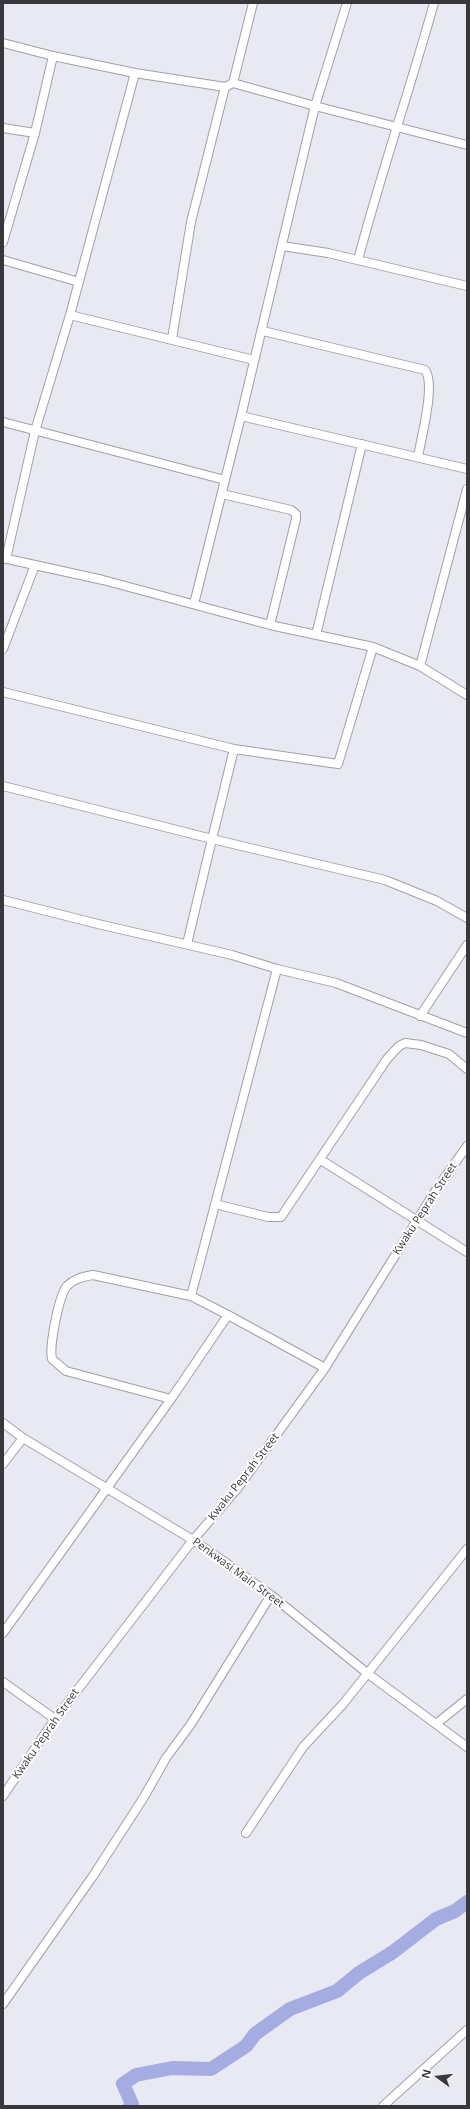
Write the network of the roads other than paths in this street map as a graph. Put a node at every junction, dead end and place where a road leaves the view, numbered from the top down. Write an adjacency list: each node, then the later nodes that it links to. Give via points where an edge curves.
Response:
1 (254, 3): 7 (street)
2 (347, 3): 9 (street)
3 (434, 3): 10 (street)
4 (3, 43): 5 (street)
5 (53, 56): 6 (street); 12 (street)
6 (135, 72): 8 (street); 18 (street)
7 (233, 82): 8 (street); 9 (street)
8 (225, 87): 22 (street, via 191,222)
9 (315, 106): 10 (street); 15 (street)
10 (398, 126): 13 (street); 17 (street, via 378,186)
11 (3, 128): 12 (street)
12 (35, 133): 14 (street)
13 (467, 145)
14 (3, 242)
15 (282, 246): 17 (street); 21 (street)
16 (3, 260): 18 (street)
17 (358, 260): 19 (street)
18 (79, 282): 20 (street)
19 (467, 286)
20 (70, 315): 22 (street); 26 (street)
21 (263, 331): 23 (street); 28 (street, via 425,370 428,374 429,390)
22 (172, 339): 23 (street)
23 (254, 360): 24 (street)
24 (241, 416): 27 (street); 30 (street)
25 (3, 422): 26 (street)
26 (35, 431): 30 (street); 33 (street)
27 (362, 444): 28 (street); 37 (street)
28 (418, 457): 29 (street)
29 (467, 469)
30 (225, 480): 32 (street)
31 (467, 489): 40 (street)
32 (222, 494): 35 (street); 36 (street, via 292,510 296,514)
33 (5, 558): 34 (street)
34 (35, 565): 35 (street); 39 (street)
35 (194, 604): 36 (street)
36 (270, 625): 37 (street)
37 (316, 636): 38 (street)
38 (373, 648): 40 (street); 43 (street, via 338,764)
39 (3, 649)
40 (420, 666): 42 (street)
41 (3, 692): 43 (street)
42 (467, 695)
43 (234, 749): 45 (street)
44 (3, 786): 45 (street)
45 (212, 839): 47 (street, via 385,880 437,901); 48 (street)
46 (3, 900): 48 (street)
47 (467, 918)
48 (187, 944): 50 (street)
49 (467, 945): 51 (street)
50 (277, 969): 51 (street, via 336,983); 56 (street)
51 (420, 1016): 52 (street)
52 (467, 1033)
53 (467, 1070): 55 (street, via 449,1054 421,1045 405,1043 398,1046)
54 (467, 1148): 57 (street, Kwaku Peprah Street)
55 (320, 1160): 56 (street, via 281,1217 268,1217); 57 (street)
56 (215, 1204): 59 (street)
57 (416, 1221): 58 (street); 61 (street, Kwaku Peprah Street)
58 (467, 1252)
59 (191, 1296): 60 (street); 62 (street, via 93,1275 78,1278 66,1287 59,1305 50,1351 52,1359 66,1371)
60 (228, 1315): 61 (street); 62 (street)
61 (325, 1368): 67 (street, Kwaku Peprah Street, via 237,1489)
62 (171, 1399): 66 (street)
63 (3, 1423): 64 (street, Penkwasi Main Street)
64 (23, 1438): 65 (street); 66 (street, Penkwasi Main Street)
65 (3, 1464)
66 (105, 1488): 67 (street, Penkwasi Main Street); 70 (street)
67 (193, 1540): 69 (street, Penkwasi Main Street); 74 (street, Kwaku Peprah Street)
68 (467, 1549): 71 (street)
69 (271, 1595): 71 (street, Penkwasi Main Street); 79 (street, via 93,1876)
70 (3, 1632)
71 (366, 1673): 75 (street, Penkwasi Main Street); 78 (street, via 343,1704 303,1747)
72 (3, 1682): 74 (street)
73 (467, 1699): 75 (street)
74 (55, 1719): 77 (street, Kwaku Peprah Street)
75 (436, 1724): 76 (street, Penkwasi Main Street)
76 (467, 1747)
77 (3, 1796)
78 (246, 1833)
79 (3, 2004)
80 (467, 2030): 81 (street)
81 (383, 2106)

